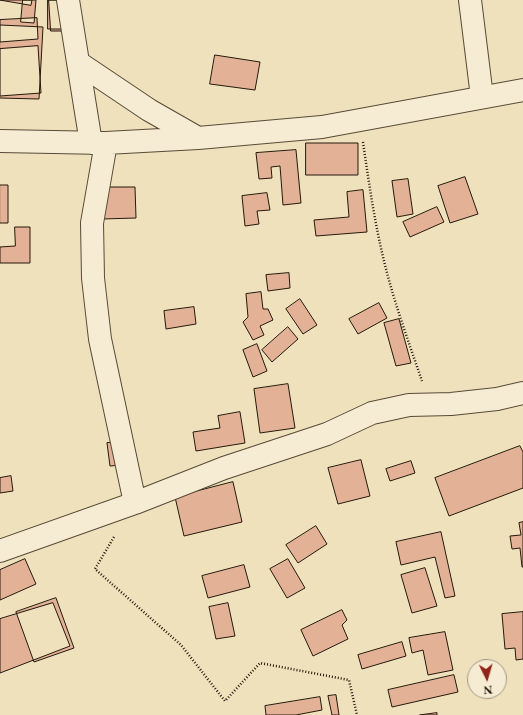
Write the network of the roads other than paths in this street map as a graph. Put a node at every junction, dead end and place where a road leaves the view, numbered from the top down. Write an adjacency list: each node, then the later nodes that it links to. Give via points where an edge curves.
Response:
1 (68, 0): 3 (street)
2 (470, 0): 5 (street)
3 (79, 63): 6 (street, via 149,110); 8 (street)
4 (523, 90): 5 (street)
5 (482, 98): 6 (street, via 322,127)
6 (198, 138): 8 (street)
7 (0, 141): 8 (street)
8 (99, 143): 10 (street, via 92,223 93,278 100,340)
9 (523, 393): 10 (street, via 497,399 451,404 409,405 372,413 327,434 224,468)
10 (135, 502): 11 (street)
11 (0, 550)

